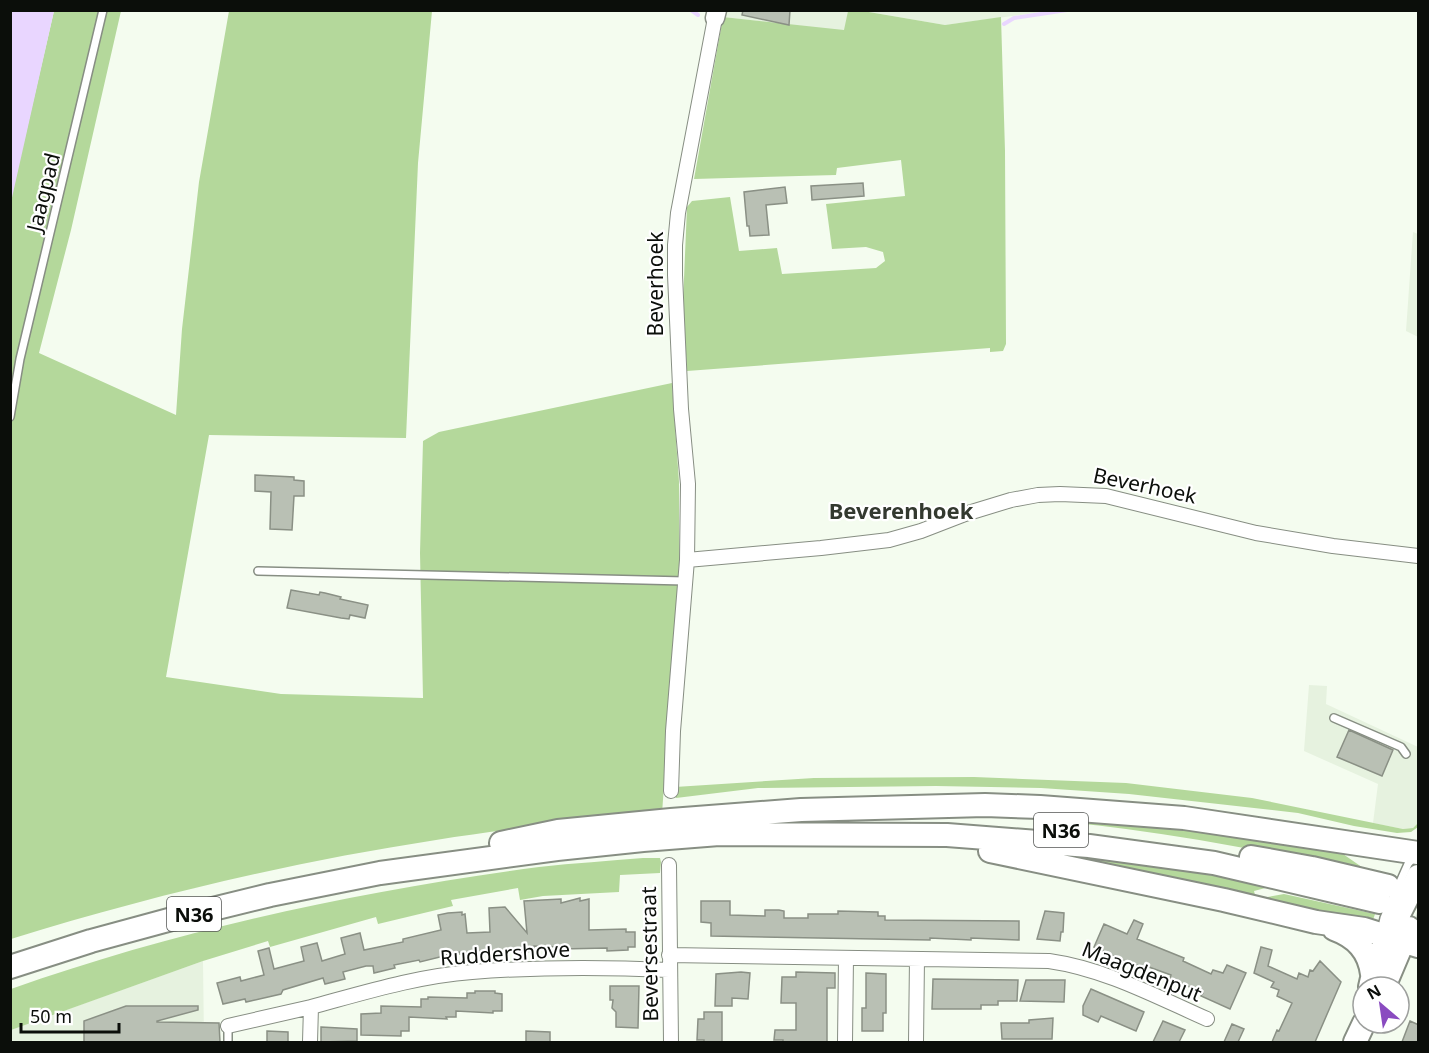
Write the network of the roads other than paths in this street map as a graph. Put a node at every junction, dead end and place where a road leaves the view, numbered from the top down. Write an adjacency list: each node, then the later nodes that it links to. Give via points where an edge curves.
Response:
1 (103, 10): 3 (lane, Jaagpad, via 20,359)
2 (716, 14): 5 (street, Beverhoek, via 675,245 688,484)
3 (10, 417)
4 (1419, 556): 5 (street, Beverhoek, via 1256,533 1106,496 1060,494 1011,500 890,540)
5 (687, 560): 7 (street, Beverhoek)
6 (258, 571): 7 (lane)
7 (685, 581): 10 (street, Beverhoek)
8 (1334, 718): 9 (lane, via 1401,747)
9 (1406, 754)
10 (671, 791)
11 (731, 816): 12 (main road, N36, via 915,820 1092,833 1312,868 1384,894 1214,863 1089,846 947,835); 13 (main road, via 801,810 1040,807 1184,818); 15 (main road, N36, via 558,831)
12 (858, 834): 15 (main road, N36, via 719,834 643,840); 18 (main road, via 1001,852)
13 (1418, 853): 19 (lane, via 1408,864 1384,918)
14 (669, 865): 22 (street, Beversestraat)
15 (380, 873): 23 (main road, N36, via 172,919)
16 (1419, 876): 19 (main road)
17 (1419, 907): 19 (main road)
18 (1316, 922): 19 (main road); 24 (main road, via 1349,935)
19 (1404, 940): 25 (main road)
20 (846, 958): 21 (street, Maagdenput); 22 (street, Maagdenput); 32 (street)
21 (917, 959): 27 (street, Maagdenput, via 1068,963 1106,974); 33 (street)
22 (669, 962): 26 (street, Ruddershove, via 619,968 471,972 390,985); 31 (street, Beversestraat)
23 (10, 967)
24 (1377, 975)
25 (1382, 975)
26 (311, 1007): 28 (street, Ruddershove); 30 (street)
27 (1207, 1019)
28 (228, 1026): 29 (lane)
29 (228, 1042)
30 (310, 1042)
31 (671, 1042)
32 (845, 1042)
33 (916, 1042)

